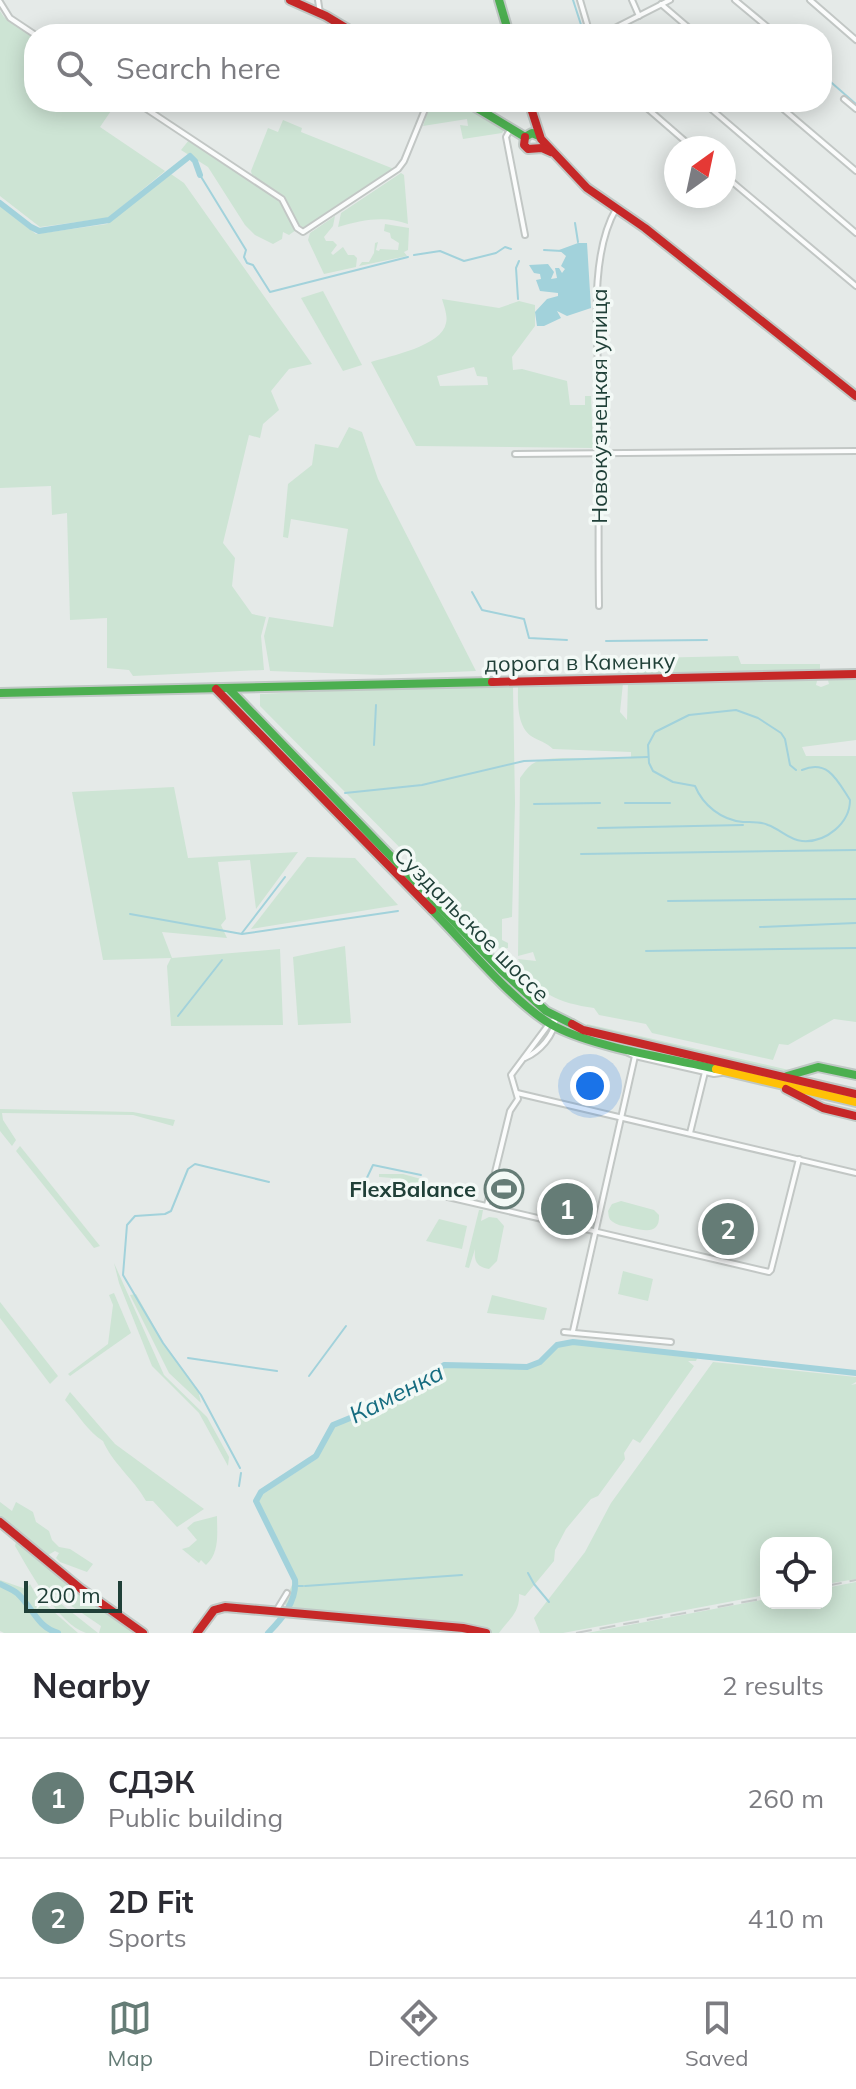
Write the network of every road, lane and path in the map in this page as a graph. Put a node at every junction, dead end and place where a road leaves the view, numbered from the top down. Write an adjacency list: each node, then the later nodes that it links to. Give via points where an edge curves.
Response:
1 (290, 0): 11 (street)
2 (318, 0): 11 (street)
3 (499, 0): 14 (street)
4 (580, 0): 15 (street)
5 (632, 0): 12 (street)
6 (670, 0): 10 (street)
7 (735, 0): 18 (street)
8 (810, 0): 20 (street)
9 (0, 1): 19 (street, via 10,18)
10 (661, 4): 12 (street); 17 (street)
11 (320, 13): 13 (street)
12 (639, 16): 16 (street)
13 (339, 24)
14 (506, 24)
15 (587, 24)
16 (624, 24)
17 (684, 24)
18 (764, 24)
19 (24, 27)
20 (856, 39)
21 (844, 99): 22 (street)
22 (856, 109)
23 (151, 112): 24 (street, via 282,199 303,232 398,169)
24 (424, 112)
25 (484, 112): 30 (street)
26 (532, 112): 32 (street)
27 (652, 112): 31 (street)
28 (715, 112): 36 (street)
29 (787, 112): 33 (street)
30 (511, 128): 32 (street); 37 (street, via 506,137)
31 (679, 136)
32 (534, 139): 35 (street)
33 (856, 171)
34 (736, 185): 38 (street)
35 (616, 209): 39 (street); 41 (street, Новокузнецкая улица, via 600,251)
36 (856, 233)
37 (525, 235)
38 (856, 286)
39 (856, 396)
40 (856, 451): 41 (street)
41 (599, 452): 42 (street); 43 (street, Новокузнецкая улица)
42 (515, 454)
43 (599, 606)
44 (856, 674): 45 (street, дорога в Каменку)
45 (222, 687): 46 (street, дорога в Каменку); 47 (street, Суздальское шоссе)
46 (0, 691)
47 (553, 1023): 48 (street, Суздальское шоссе); 54 (street, Суздальское шоссе); 56 (street, via 511,1075)
48 (617, 1046): 49 (street); 52 (street, Суздальское шоссе)
49 (635, 1056): 51 (street); 60 (street)
50 (834, 1069): 53 (street); 54 (street, via 818,1067); 55 (street, via 823,1074)
51 (705, 1072): 52 (street); 61 (street)
52 (726, 1072): 54 (street, Суздальское шоссе)
53 (856, 1075)
54 (783, 1081): 55 (street, Суздальское шоссе); 58 (street, Суздальское шоссе); 59 (street, via 823,1108)
55 (829, 1087): 57 (street, Суздальское шоссе)
56 (517, 1093): 60 (street); 65 (street)
57 (856, 1094)
58 (856, 1102)
59 (856, 1116)
60 (621, 1117): 61 (street); 66 (street)
61 (690, 1133): 62 (street)
62 (799, 1159): 63 (street); 66 (street, via 769,1272)
63 (856, 1173)
64 (448, 1197): 65 (street)
65 (487, 1206): 66 (street)
66 (595, 1231): 67 (street)
67 (573, 1331): 68 (street); 69 (street)
68 (564, 1332)
69 (671, 1342)
70 (0, 1522): 73 (street)
71 (287, 1593): 72 (street)
72 (277, 1613): 74 (street, via 217,1608); 75 (street)
73 (143, 1633)
74 (197, 1633)
75 (486, 1633)

